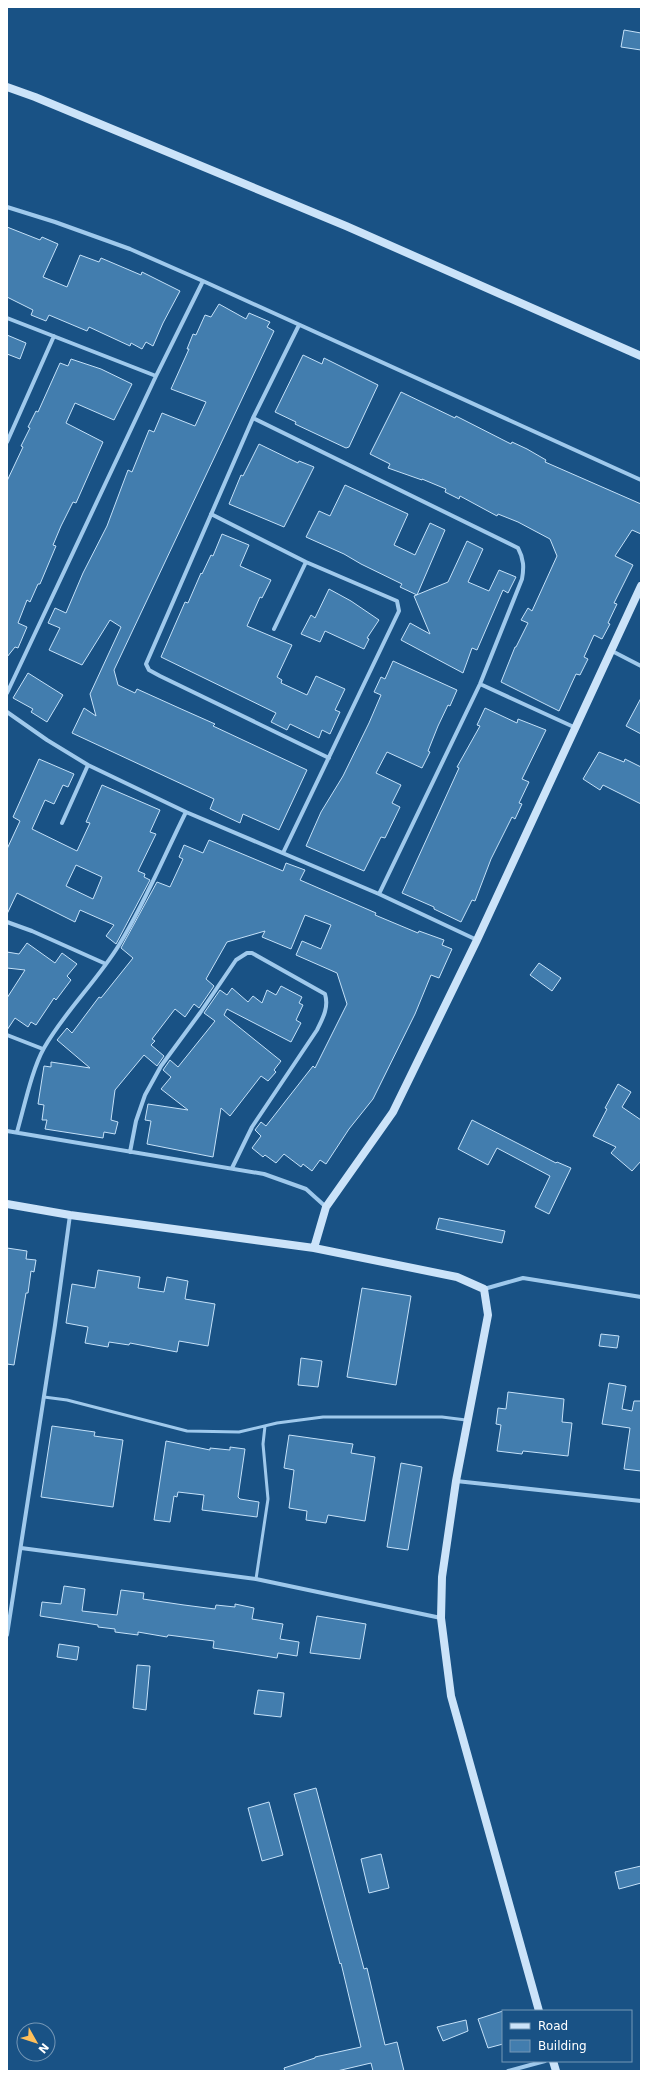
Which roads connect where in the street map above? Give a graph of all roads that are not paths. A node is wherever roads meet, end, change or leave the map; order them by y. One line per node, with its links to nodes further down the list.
1 (7, 87): 7 (street)
2 (7, 207): 3 (street)
3 (203, 281): 5 (street); 8 (street)
4 (7, 318): 6 (street)
5 (299, 325): 9 (street); 11 (street)
6 (54, 336): 8 (street); 10 (street)
7 (641, 356)
8 (156, 376): 19 (street)
9 (254, 418): 12 (street); 18 (street)
10 (7, 442)
11 (641, 480)
12 (211, 514): 13 (street); 22 (street)
13 (306, 562): 15 (street); 22 (street)
14 (641, 586): 16 (street)
15 (274, 629)
16 (612, 651): 17 (street); 21 (street)
17 (641, 666)
18 (480, 684): 21 (street); 27 (street)
19 (7, 693)
20 (7, 712): 23 (street)
21 (576, 728): 29 (street)
22 (329, 758): 26 (street)
23 (88, 766): 24 (street); 25 (street)
24 (186, 812): 26 (street); 30 (street)
25 (62, 823)
26 (283, 854): 27 (street)
27 (379, 894): 29 (street)
28 (7, 922): 30 (street)
29 (477, 940): 38 (street)
30 (106, 964): 32 (street)
31 (7, 1035): 32 (street)
32 (43, 1049): 34 (street)
33 (7, 1131): 34 (street)
34 (17, 1132): 35 (street)
35 (130, 1152): 36 (street); 36 (street)
36 (232, 1168): 38 (street)
37 (7, 1204): 39 (street)
38 (326, 1207): 40 (street)
39 (70, 1215): 40 (street); 43 (street)
40 (314, 1248): 41 (street)
41 (484, 1289): 42 (street); 44 (street)
42 (641, 1297)
43 (44, 1397): 45 (lane); 48 (street)
44 (468, 1420): 45 (lane); 46 (street)
45 (265, 1426): 49 (lane)
46 (456, 1481): 47 (street); 50 (street)
47 (641, 1501)
48 (21, 1548): 49 (street); 51 (street)
49 (256, 1579): 50 (street)
50 (441, 1618): 52 (street)
51 (7, 1635)
52 (539, 2010)
53 (541, 2062): 54 (street)
54 (508, 2071)

